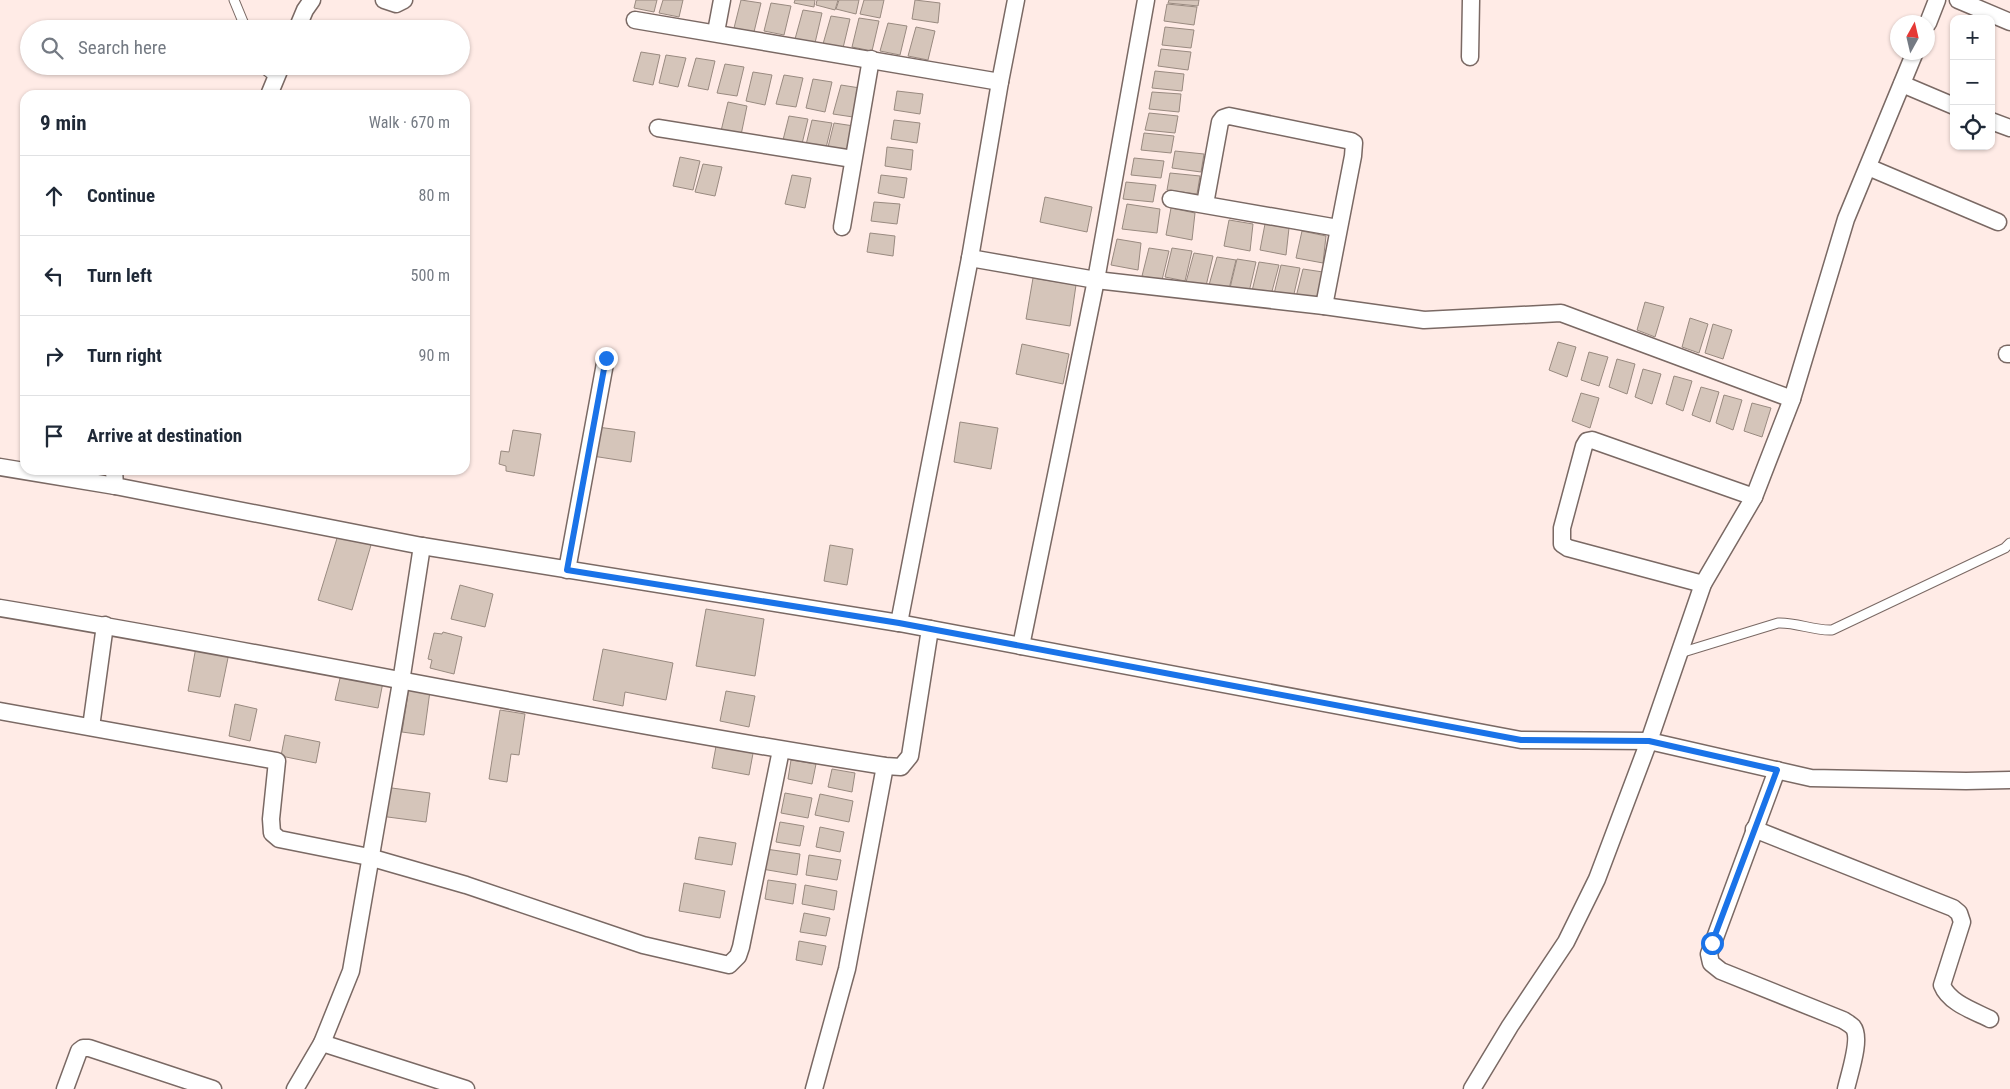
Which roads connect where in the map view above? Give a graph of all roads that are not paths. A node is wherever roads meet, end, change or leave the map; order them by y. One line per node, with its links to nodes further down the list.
1 (234, 0): 12 (lane)
2 (312, 0): 13 (street)
3 (384, 0): 4 (street)
4 (404, 0)
5 (722, 0): 16 (street)
6 (1016, 0): 21 (street)
7 (1146, 0): 36 (street)
8 (1471, 0): 17 (street)
9 (1937, 0): 11 (street)
10 (1958, 0): 15 (street)
11 (1931, 15)
12 (242, 20)
13 (301, 20)
14 (635, 20): 16 (street)
15 (2010, 22)
16 (716, 32): 18 (street)
17 (1470, 57)
18 (871, 59): 21 (street); 28 (street)
19 (1912, 60): 22 (street)
20 (277, 75): 23 (street)
21 (1000, 82): 35 (street)
22 (1902, 84): 24 (street); 29 (street)
23 (271, 90)
24 (1952, 105)
25 (1995, 122): 27 (street)
26 (658, 128): 28 (street)
27 (2010, 128)
28 (853, 159): 33 (street)
29 (1868, 167): 32 (street); 39 (street)
30 (1171, 200): 31 (street)
31 (1205, 204): 34 (street); 34 (street)
32 (1998, 222)
33 (842, 227)
34 (1338, 228): 37 (street)
35 (970, 258): 36 (street); 50 (street)
36 (1096, 280): 37 (street); 53 (street)
37 (1324, 306): 39 (street)
38 (606, 358): 47 (street)
39 (1792, 399): 44 (street)
40 (0, 467): 41 (street)
41 (20, 469)
42 (83, 475): 43 (street)
43 (114, 478): 46 (street)
44 (1754, 498): 48 (street); 48 (street)
45 (2010, 543): 54 (lane)
46 (422, 546): 47 (street); 55 (street)
47 (567, 570): 50 (street)
48 (1704, 584): 54 (street)
49 (0, 608): 51 (street)
50 (899, 623): 52 (street)
51 (105, 625): 55 (street); 57 (street)
52 (930, 629): 53 (street); 60 (street)
53 (1022, 646): 58 (street)
54 (1680, 653): 58 (street)
55 (401, 682): 59 (street); 64 (street)
56 (0, 711): 57 (street)
57 (91, 727): 64 (street)
58 (1649, 741): 61 (street); 73 (street)
59 (781, 750): 60 (street); 64 (street)
60 (885, 766): 72 (street)
61 (1777, 770): 62 (street); 63 (street)
62 (2010, 780)
63 (1754, 830): 65 (street); 74 (street)
64 (369, 857): 66 (street)
65 (1990, 1019)
66 (322, 1043): 70 (street); 71 (street)
67 (181, 1084): 68 (street); 69 (street)
68 (65, 1089)
69 (213, 1089)
70 (295, 1089)
71 (466, 1089)
72 (814, 1089)
73 (1472, 1089)
74 (1846, 1089)

